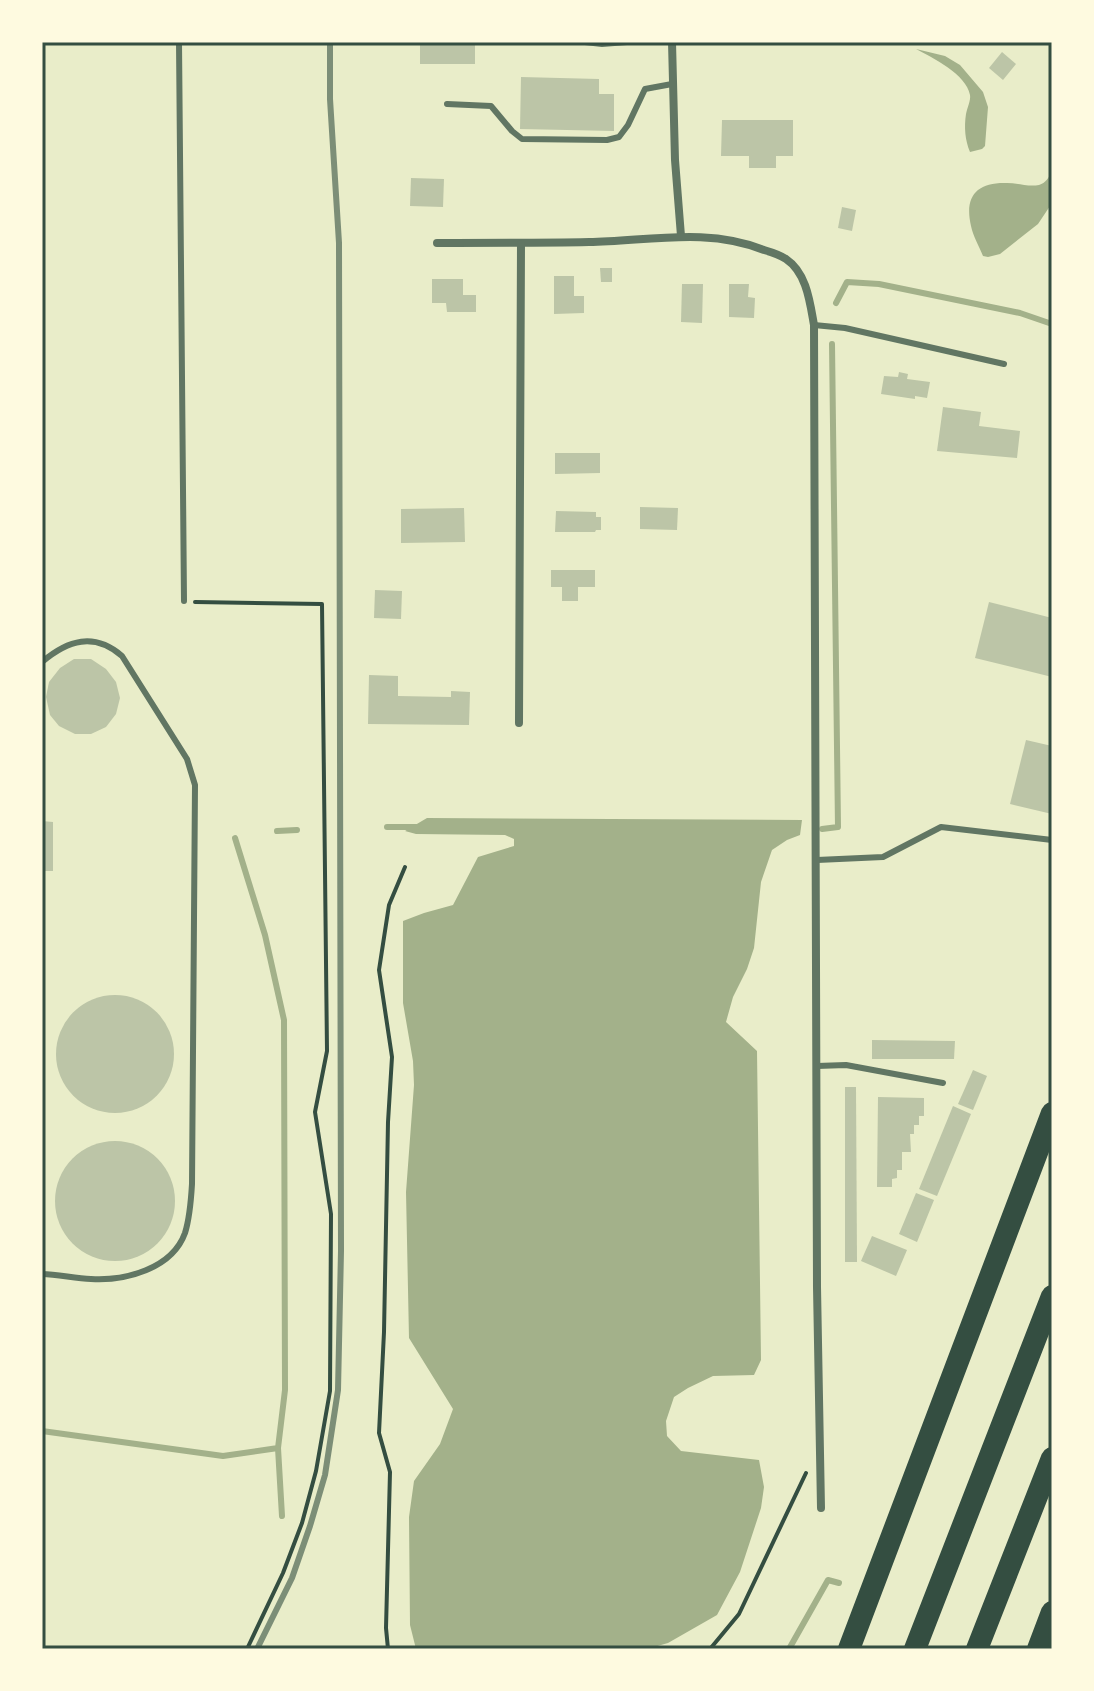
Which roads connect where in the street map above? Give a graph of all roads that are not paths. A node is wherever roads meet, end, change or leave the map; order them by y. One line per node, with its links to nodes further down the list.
1 (179, 42): 12 (lane)
2 (585, 42): 3 (lane)
3 (627, 42)
4 (672, 42): 5 (street)
5 (672, 84): 6 (lane); 7 (street)
6 (447, 104)
7 (681, 236): 9 (street); 10 (street)
8 (437, 243): 9 (street)
9 (521, 244): 14 (street)
10 (814, 325): 11 (lane); 16 (street)
11 (1004, 364)
12 (184, 601)
13 (42, 662): 20 (lane)
14 (519, 723)
15 (1052, 840): 16 (lane)
16 (817, 860): 17 (street)
17 (817, 1066): 18 (lane); 23 (street)
18 (943, 1083)
19 (1052, 1113): 26 (highway)
20 (42, 1274)
21 (1052, 1296): 27 (highway)
22 (1052, 1458): 28 (highway)
23 (821, 1508)
24 (1052, 1612): 29 (highway)
25 (1052, 1635): 30 (highway)
26 (849, 1649)
27 (915, 1649)
28 (977, 1649)
29 (1038, 1649)
30 (1048, 1649)

